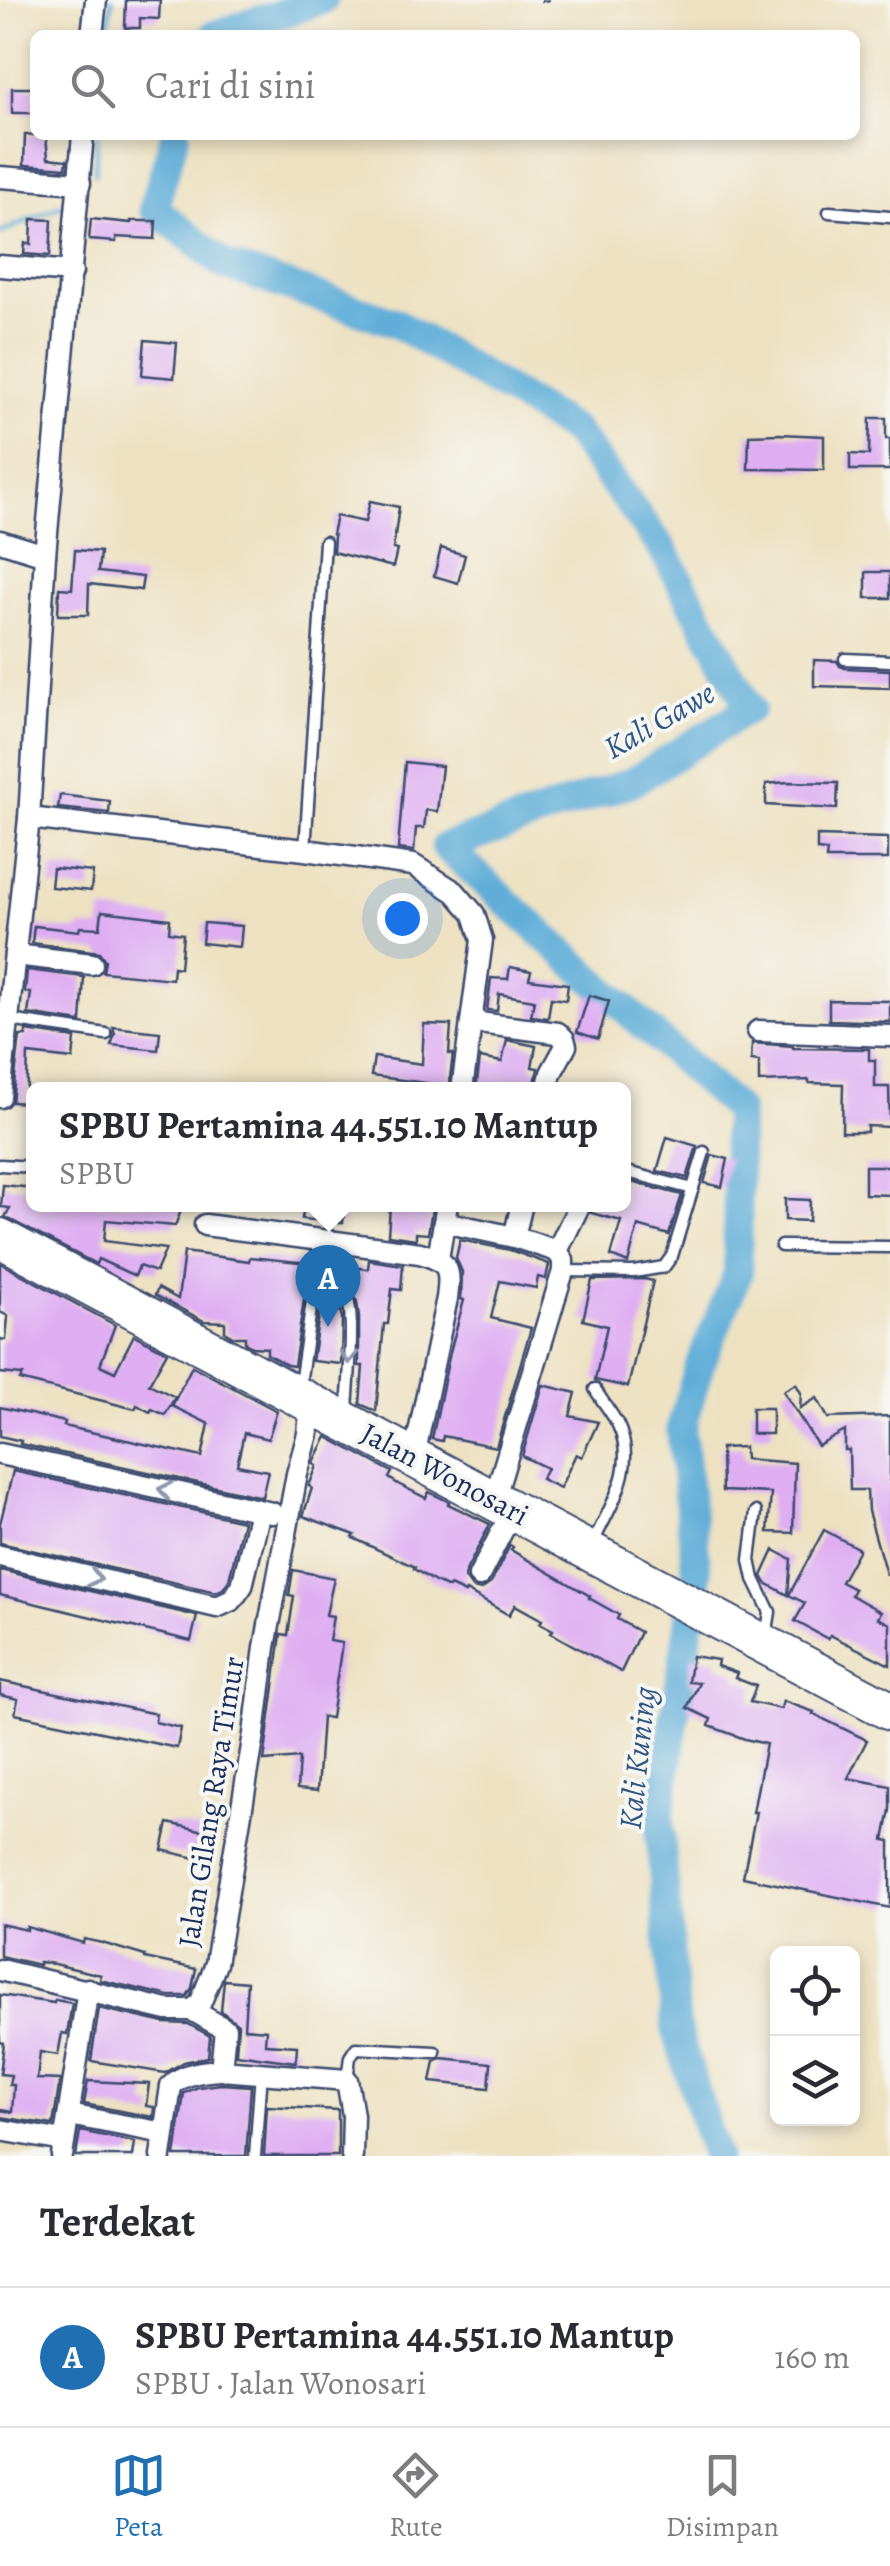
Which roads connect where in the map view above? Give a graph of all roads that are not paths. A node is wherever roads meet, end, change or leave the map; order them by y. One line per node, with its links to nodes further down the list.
1 (96, 0): 2 (street)
2 (93, 30)
3 (84, 140): 5 (street)
4 (0, 177): 5 (street)
5 (80, 183): 9 (street)
6 (828, 212): 7 (lane)
7 (890, 216)
8 (0, 266): 9 (street)
9 (72, 272): 12 (street)
10 (0, 541): 12 (street)
11 (325, 542): 16 (lane)
12 (44, 555): 15 (street)
13 (845, 659): 14 (lane)
14 (890, 662)
15 (29, 818): 16 (street); 17 (street)
16 (305, 850): 21 (street)
17 (9, 929): 18 (street)
18 (15, 956): 19 (street); 20 (street)
19 (92, 964)
20 (9, 1020): 23 (lane); 27 (street)
21 (471, 1022): 25 (street); 26 (street)
22 (758, 1031): 24 (street)
23 (106, 1034)
24 (890, 1036)
25 (463, 1082)
26 (548, 1082)
27 (0, 1097)
28 (704, 1152): 32 (lane)
29 (0, 1165): 30 (lane)
30 (26, 1167)
31 (631, 1173): 32 (lane)
32 (693, 1189): 42 (lane)
33 (520, 1212): 37 (street)
34 (577, 1212): 42 (street)
35 (446, 1213): 37 (street); 41 (street)
36 (205, 1226): 41 (street)
37 (514, 1237): 42 (street)
38 (0, 1238): 46 (highway, Jalan Wonosari)
39 (781, 1246): 40 (lane)
40 (890, 1247)
41 (438, 1258): 49 (street)
42 (560, 1261): 50 (street)
43 (318, 1293): 46 (lane)
44 (346, 1294): 47 (lane, one-way to 47)
45 (595, 1390): 54 (lane)
46 (305, 1400): 47 (highway, Jalan Wonosari); 53 (street, Jalan Gilang Raya Timur)
47 (347, 1422): 49 (highway, Jalan Wonosari)
48 (0, 1454): 51 (street, one-way to 48)
49 (414, 1457): 50 (highway, Jalan Wonosari)
50 (504, 1505): 54 (highway, Jalan Wonosari); 56 (street)
51 (260, 1511): 53 (street); 55 (street, one-way to 51)
52 (756, 1512): 57 (lane)
53 (289, 1518): 61 (street, Jalan Gilang Raya Timur)
54 (590, 1550): 57 (highway, Jalan Wonosari)
55 (0, 1556)
56 (479, 1576)
57 (754, 1637): 58 (highway, Jalan Wonosari)
58 (890, 1711)
59 (0, 1970): 60 (street)
60 (88, 1989): 61 (street); 66 (street)
61 (192, 2010): 63 (street)
62 (435, 2052): 65 (lane)
63 (221, 2070): 64 (street); 68 (street)
64 (261, 2072): 65 (street); 71 (lane)
65 (347, 2080): 72 (street)
66 (68, 2115): 68 (street); 69 (street)
67 (0, 2130): 69 (street)
68 (164, 2132): 70 (street)
69 (63, 2148)
70 (161, 2156)
71 (255, 2156)
72 (352, 2156)

